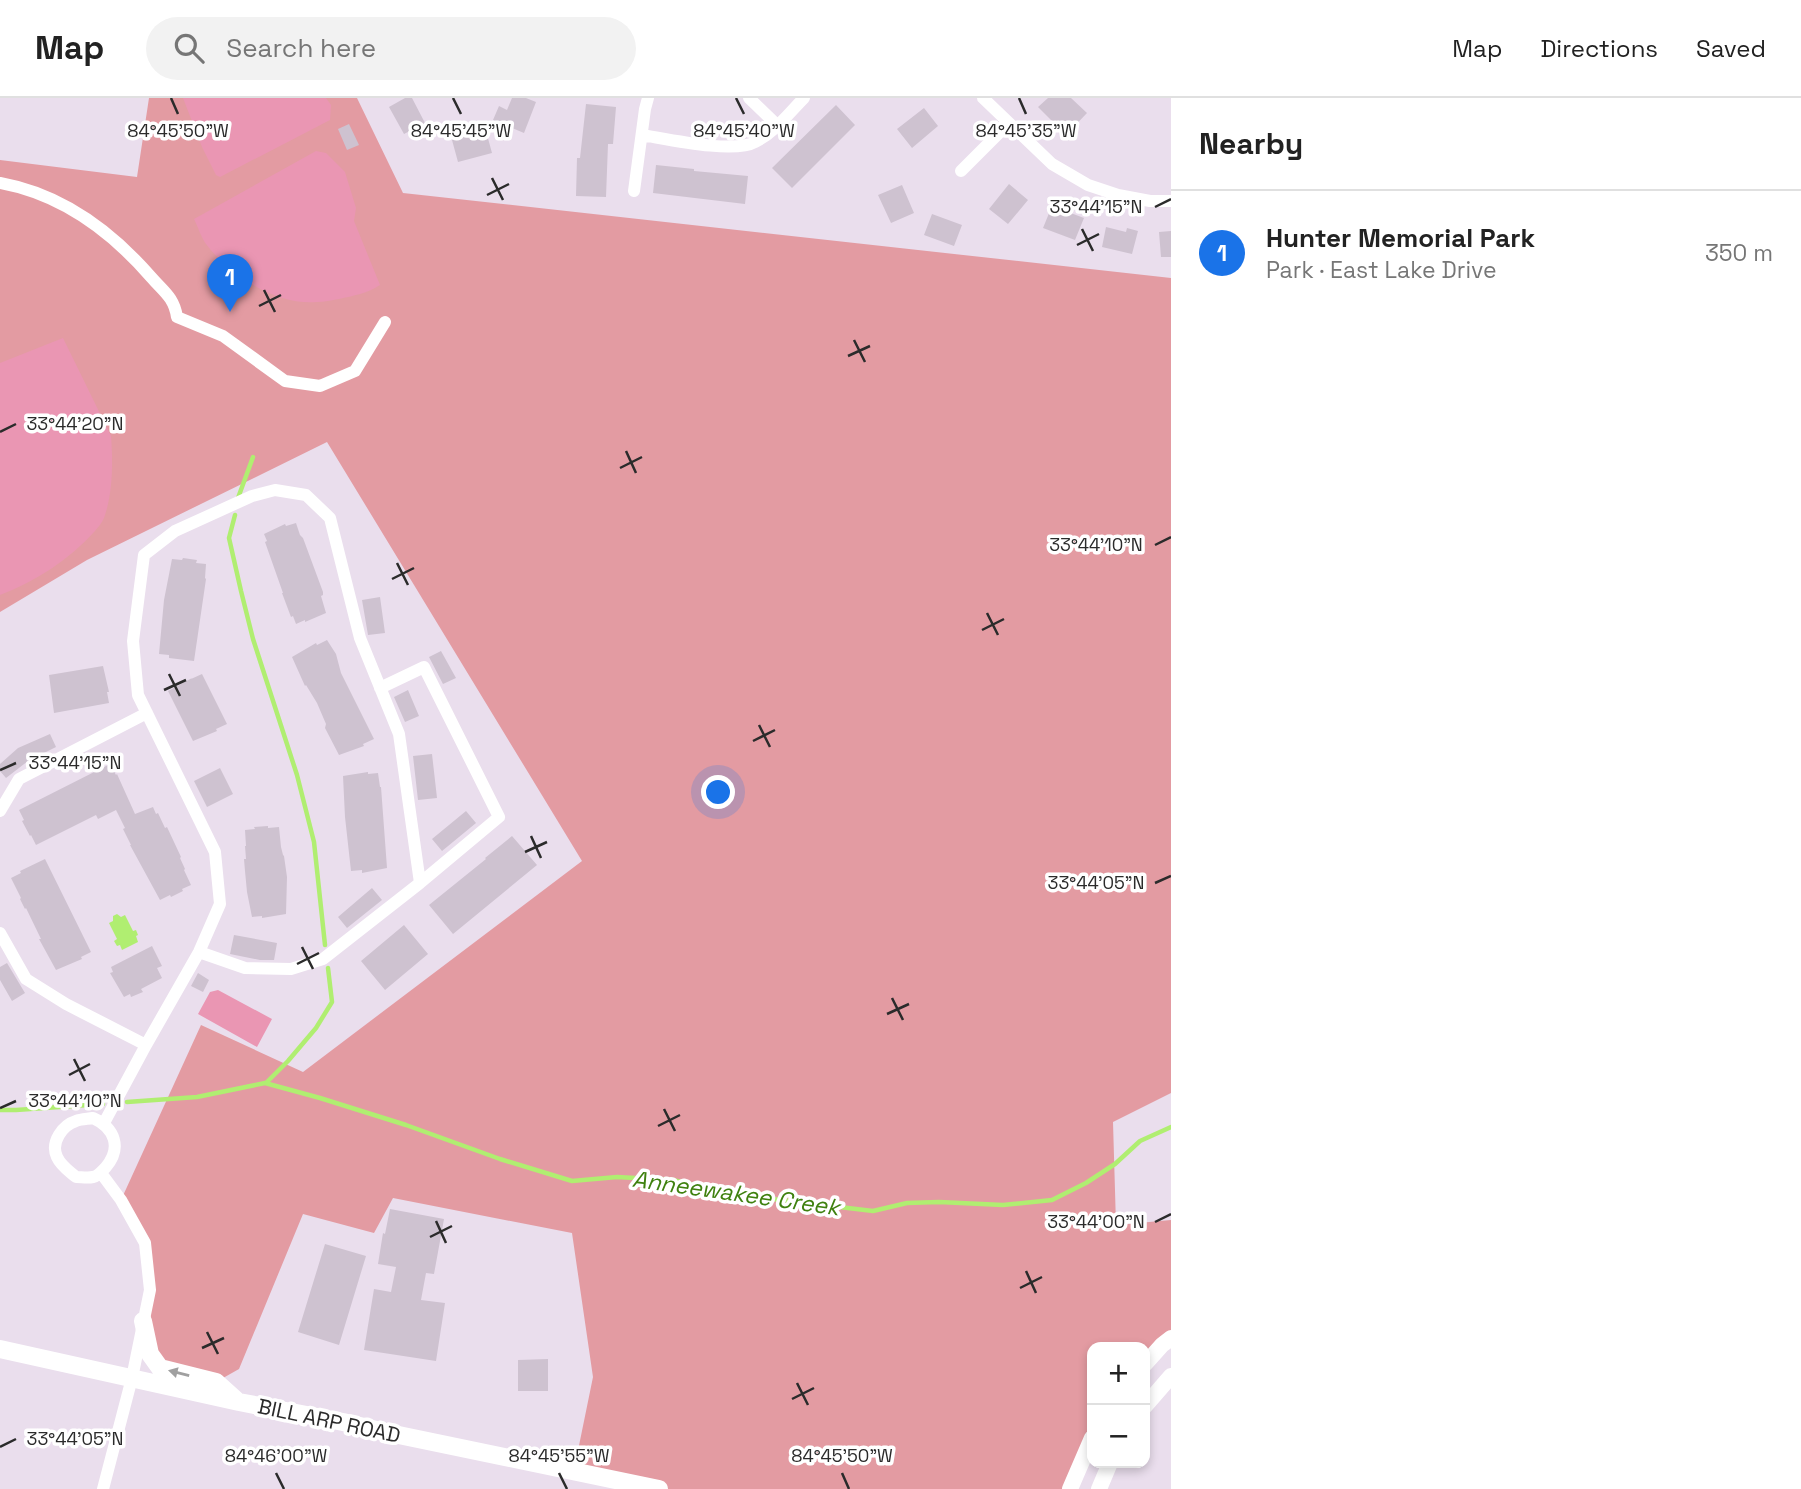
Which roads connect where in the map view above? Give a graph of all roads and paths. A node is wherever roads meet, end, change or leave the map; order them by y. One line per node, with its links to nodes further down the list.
1 (648, 98): 7 (street)
2 (749, 98): 6 (street)
3 (804, 98): 6 (street)
4 (983, 98): 5 (street)
5 (1009, 122): 8 (street); 11 (street)
6 (778, 125): 7 (street)
7 (642, 135): 10 (street)
8 (961, 171)
9 (0, 183): 12 (street)
10 (634, 191)
11 (1171, 201)
12 (385, 323)
13 (380, 688): 14 (street); 16 (street); 16 (street)
14 (147, 713): 15 (street); 18 (street)
15 (0, 811)
16 (419, 883): 18 (street)
17 (0, 933): 19 (street)
18 (200, 952): 19 (street)
19 (146, 1045): 20 (street)
20 (104, 1123): 21 (street); 21 (street)
21 (101, 1173): 22 (street)
22 (143, 1321): 27 (street); 28 (main road, one-way to 22)
23 (1171, 1338): 25 (street)
24 (0, 1349): 27 (main road, BILL ARP ROAD)
25 (1150, 1358)
26 (1171, 1376): 29 (street)
27 (132, 1378): 28 (main road, BILL ARP ROAD); 32 (street)
28 (239, 1402): 33 (main road, BILL ARP ROAD)
29 (1146, 1405)
30 (1087, 1450): 34 (street)
31 (1108, 1468): 35 (street)
32 (103, 1489)
33 (659, 1489)
34 (1070, 1489)
35 (1099, 1489)

